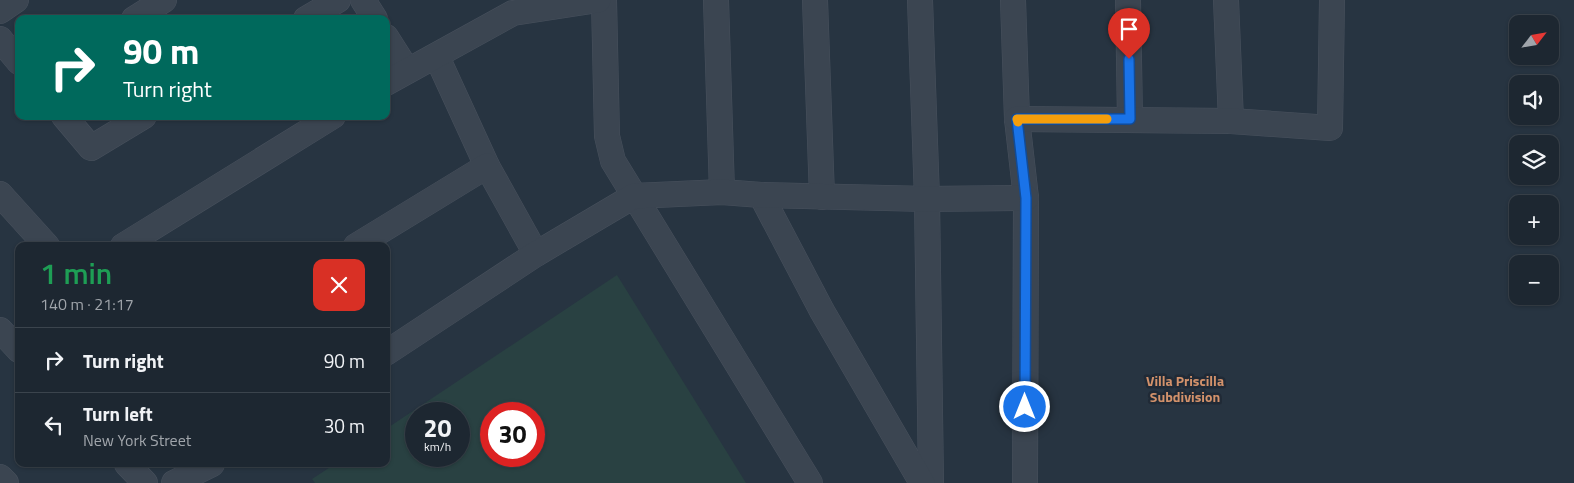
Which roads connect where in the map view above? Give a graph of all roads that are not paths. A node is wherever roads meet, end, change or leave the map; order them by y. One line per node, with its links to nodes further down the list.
1 (16, 0): 14 (street)
2 (164, 0): 15 (street)
3 (338, 0): 16 (street)
4 (363, 0): 17 (street)
5 (598, 0): 21 (street)
6 (604, 0): 34 (street)
7 (716, 0): 31 (street)
8 (815, 0): 35 (street)
9 (920, 0): 37 (street)
10 (1013, 0): 24 (street)
11 (1128, 0): 25 (street)
12 (1226, 0): 29 (street)
13 (1332, 0): 29 (street)
14 (0, 11)
15 (140, 15)
16 (313, 15)
17 (372, 15)
18 (0, 39): 20 (street)
19 (390, 43): 22 (street)
20 (15, 57)
21 (437, 57): 22 (street); 30 (street)
22 (407, 70): 23 (street)
23 (390, 81)
24 (1017, 119): 25 (street); 36 (street)
25 (1130, 119): 29 (street)
26 (67, 120): 27 (street)
27 (137, 120)
28 (327, 120): 39 (street)
29 (1231, 121)
30 (487, 166): 40 (street); 41 (street)
31 (722, 192): 33 (street); 34 (street)
32 (0, 194): 38 (street)
33 (761, 195): 35 (street); 52 (street)
34 (634, 196): 41 (street); 51 (street)
35 (822, 197): 37 (street)
36 (1026, 198): 37 (street); 54 (street)
37 (927, 199): 53 (street)
38 (43, 242)
39 (130, 242)
40 (363, 242)
41 (536, 254): 44 (street)
42 (0, 330): 43 (street)
43 (15, 346)
44 (390, 350)
45 (130, 467): 49 (street)
46 (206, 467): 50 (street)
47 (0, 477): 48 (street)
48 (6, 483)
49 (145, 483)
50 (174, 483)
51 (810, 483)
52 (922, 483)
53 (931, 483)
54 (1024, 483)

